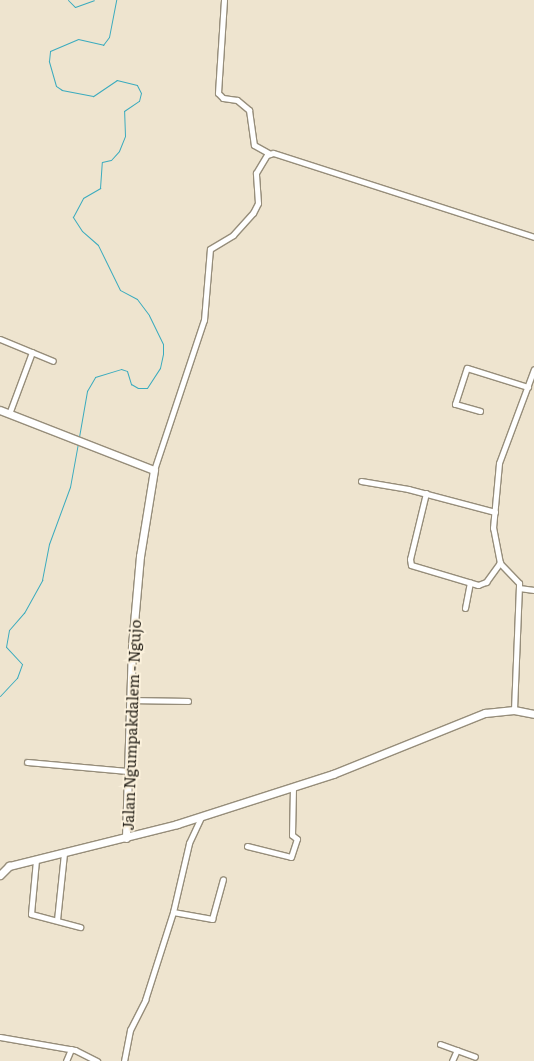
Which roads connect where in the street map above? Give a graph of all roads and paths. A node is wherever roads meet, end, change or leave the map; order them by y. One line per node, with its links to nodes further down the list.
1 (224, 0): 2 (street)
2 (270, 154): 3 (street); 12 (street)
3 (534, 237)
4 (0, 339): 5 (street)
5 (32, 352): 6 (street); 11 (street)
6 (53, 361)
7 (534, 369): 8 (street)
8 (528, 387): 10 (street); 15 (street)
9 (0, 410): 11 (street)
10 (480, 411)
11 (9, 414): 12 (street)
12 (154, 470): 21 (street, Jalan Ngumpakdalem - Ngujo)
13 (361, 481): 14 (street)
14 (426, 493): 15 (street); 17 (street)
15 (495, 512): 16 (street)
16 (500, 563): 17 (street); 18 (street)
17 (470, 582): 20 (street)
18 (519, 588): 19 (street); 23 (street)
19 (534, 590)
20 (465, 608)
21 (130, 700): 22 (street); 26 (street, Jalan Ngumpakdalem - Ngujo)
22 (188, 701)
23 (514, 710): 24 (street, Jalan Ngumpakdalem - Ngujo); 27 (street, Jalan Ngumpakdalem - Ngujo)
24 (534, 714)
25 (27, 762): 26 (street)
26 (128, 771): 29 (street, Jalan Ngumpakdalem - Ngujo)
27 (293, 788): 28 (street, Jalan Ngumpakdalem - Ngujo); 30 (street)
28 (202, 816): 29 (street, Jalan Ngumpakdalem - Ngujo); 35 (street)
29 (126, 838): 31 (street)
30 (247, 846)
31 (64, 853): 32 (street); 36 (street)
32 (36, 860): 33 (street); 36 (street)
33 (1, 871)
34 (223, 879): 35 (street)
35 (173, 912): 45 (street)
36 (56, 920): 37 (street)
37 (80, 927)
38 (0, 1037): 40 (street)
39 (440, 1044): 41 (street)
40 (71, 1049): 43 (street); 44 (street)
41 (457, 1050): 42 (street); 46 (street)
42 (475, 1056)
43 (66, 1061)
44 (97, 1061)
45 (125, 1061)
46 (452, 1061)

